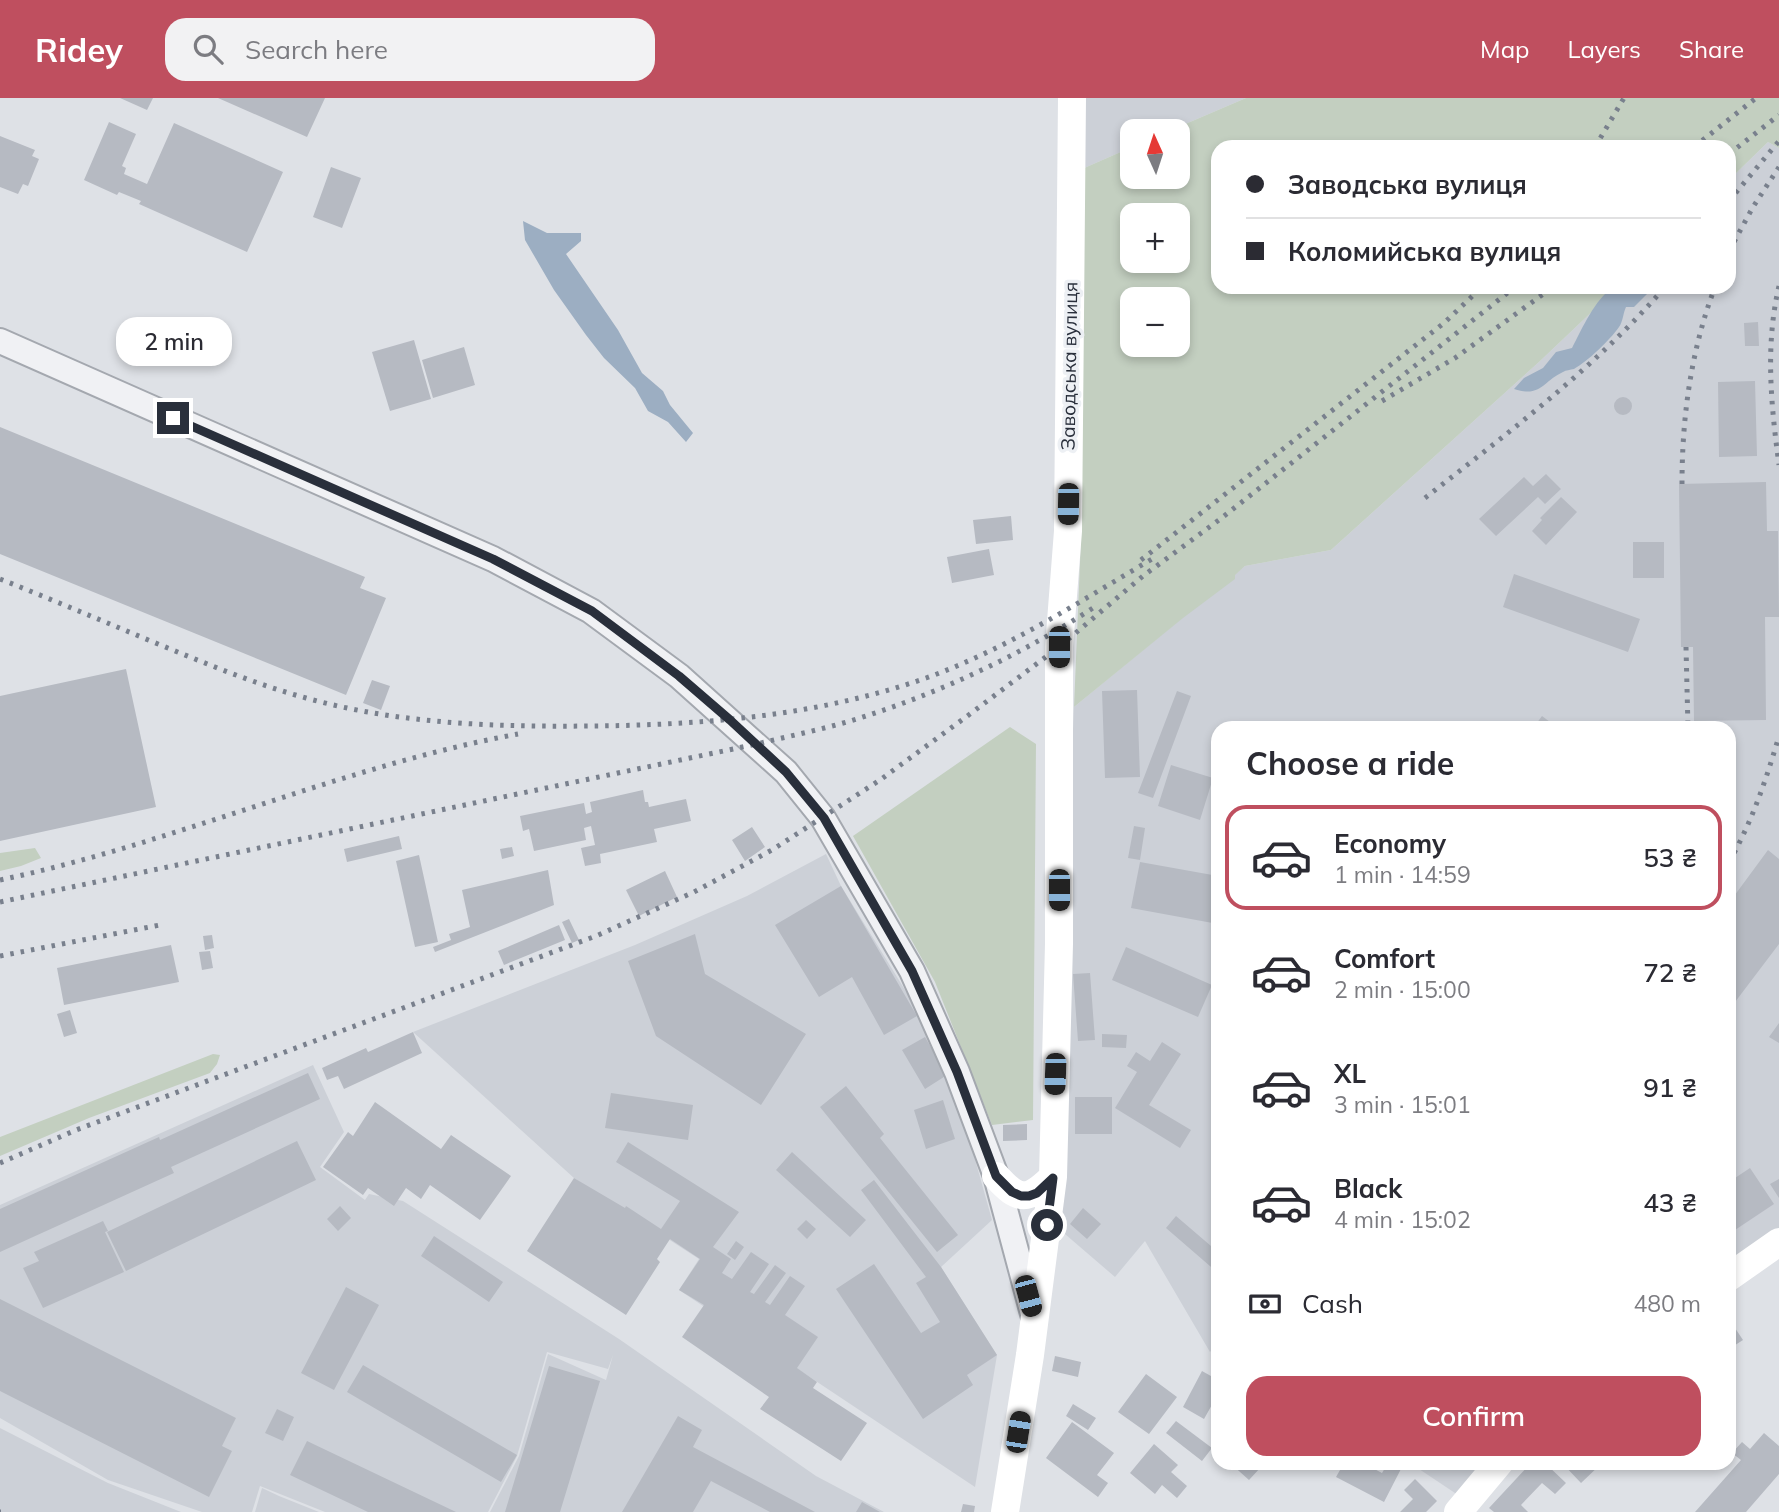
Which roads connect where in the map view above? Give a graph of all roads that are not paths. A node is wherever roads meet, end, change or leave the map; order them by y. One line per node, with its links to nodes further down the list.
1 (1072, 98): 4 (main road, Заводська вулиця)
2 (0, 341): 3 (street)
3 (996, 1176): 4 (main road); 7 (street)
4 (1053, 1178): 7 (main road, Заводська вулиця)
5 (1779, 1242): 6 (main road)
6 (1736, 1272)
7 (1035, 1321): 9 (main road, Заводська вулиця)
8 (1493, 1470): 10 (main road)
9 (1005, 1512)
10 (1458, 1512)

